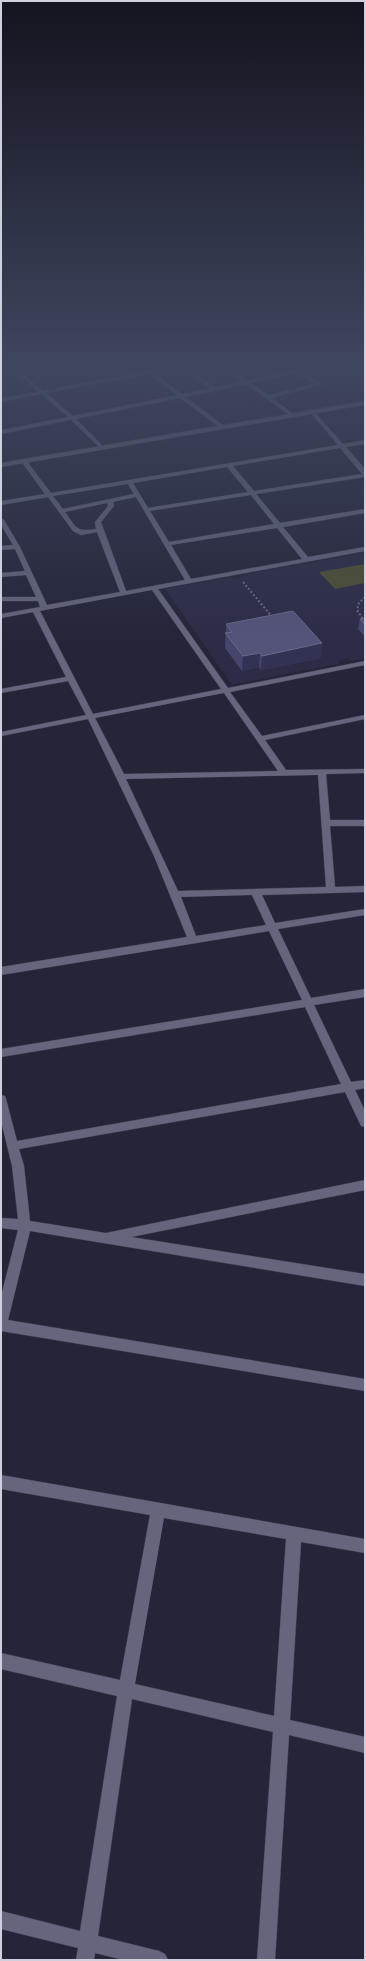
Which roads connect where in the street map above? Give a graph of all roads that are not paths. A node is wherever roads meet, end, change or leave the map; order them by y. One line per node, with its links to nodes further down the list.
1 (24, 461): 4 (street); 9 (street)
2 (255, 461): 5 (street)
3 (354, 461): 6 (street)
4 (1, 465)
5 (230, 465): 7 (street); 8 (street)
6 (365, 474): 8 (street)
7 (130, 482): 9 (street); 10 (street)
8 (252, 493): 13 (street); 17 (street)
9 (49, 494): 12 (street); 14 (street)
10 (138, 495): 11 (street); 13 (street)
11 (110, 501): 14 (street); 18 (street)
12 (1, 503)
13 (146, 510): 19 (street)
14 (62, 511): 18 (street)
15 (365, 511): 17 (street)
16 (1, 520): 20 (street)
17 (279, 526): 19 (street); 23 (street)
18 (99, 530): 28 (street)
19 (167, 544): 26 (street)
20 (17, 547): 21 (street); 24 (street)
21 (1, 548)
22 (365, 549): 23 (street)
23 (306, 560): 26 (street)
24 (29, 573): 25 (street); 29 (street)
25 (1, 575)
26 (188, 580): 27 (street)
27 (153, 587): 28 (street); 36 (street)
28 (122, 592): 31 (street)
29 (40, 599): 30 (street); 31 (street)
30 (1, 600)
31 (44, 607): 32 (street)
32 (35, 609): 33 (street); 35 (street)
33 (1, 616)
34 (365, 663): 36 (street)
35 (71, 678): 37 (street); 38 (street)
36 (225, 690): 38 (street); 41 (street)
37 (1, 691)
38 (90, 716): 40 (street); 45 (street)
39 (365, 717): 41 (street)
40 (1, 734)
41 (260, 739): 44 (street)
42 (365, 771): 43 (street)
43 (322, 772): 44 (street); 46 (street)
44 (284, 773): 45 (street)
45 (121, 777): 51 (street)
46 (326, 823): 47 (street); 49 (street)
47 (365, 823)
48 (365, 889): 49 (street)
49 (331, 890): 50 (street)
50 (256, 893): 51 (street); 53 (street)
51 (176, 894): 54 (street)
52 (365, 912): 53 (street)
53 (272, 926): 54 (street); 57 (street)
54 (193, 940): 55 (street)
55 (1, 971)
56 (365, 993): 57 (street)
57 (308, 1002): 58 (street); 60 (street)
58 (1, 1053)
59 (365, 1084): 60 (street)
60 (348, 1087): 62 (street); 63 (street)
61 (1, 1099): 63 (street)
62 (365, 1122)
63 (13, 1146): 66 (street)
64 (365, 1185): 67 (street)
65 (1, 1223): 66 (street)
66 (25, 1225): 67 (street); 69 (street)
67 (102, 1237): 68 (street)
68 (365, 1280)
69 (1, 1321)
70 (1, 1325): 71 (street)
71 (365, 1385)
72 (1, 1482): 73 (street)
73 (158, 1510): 74 (street); 77 (street)
74 (294, 1534): 75 (street); 78 (street)
75 (365, 1546)
76 (1, 1661): 77 (street)
77 (126, 1689): 78 (street); 81 (street)
78 (281, 1725): 79 (street); 84 (street)
79 (365, 1745)
80 (1, 1920): 81 (street)
81 (87, 1942): 82 (street); 83 (street)
82 (85, 1960)
83 (159, 1960)
84 (266, 1960)

